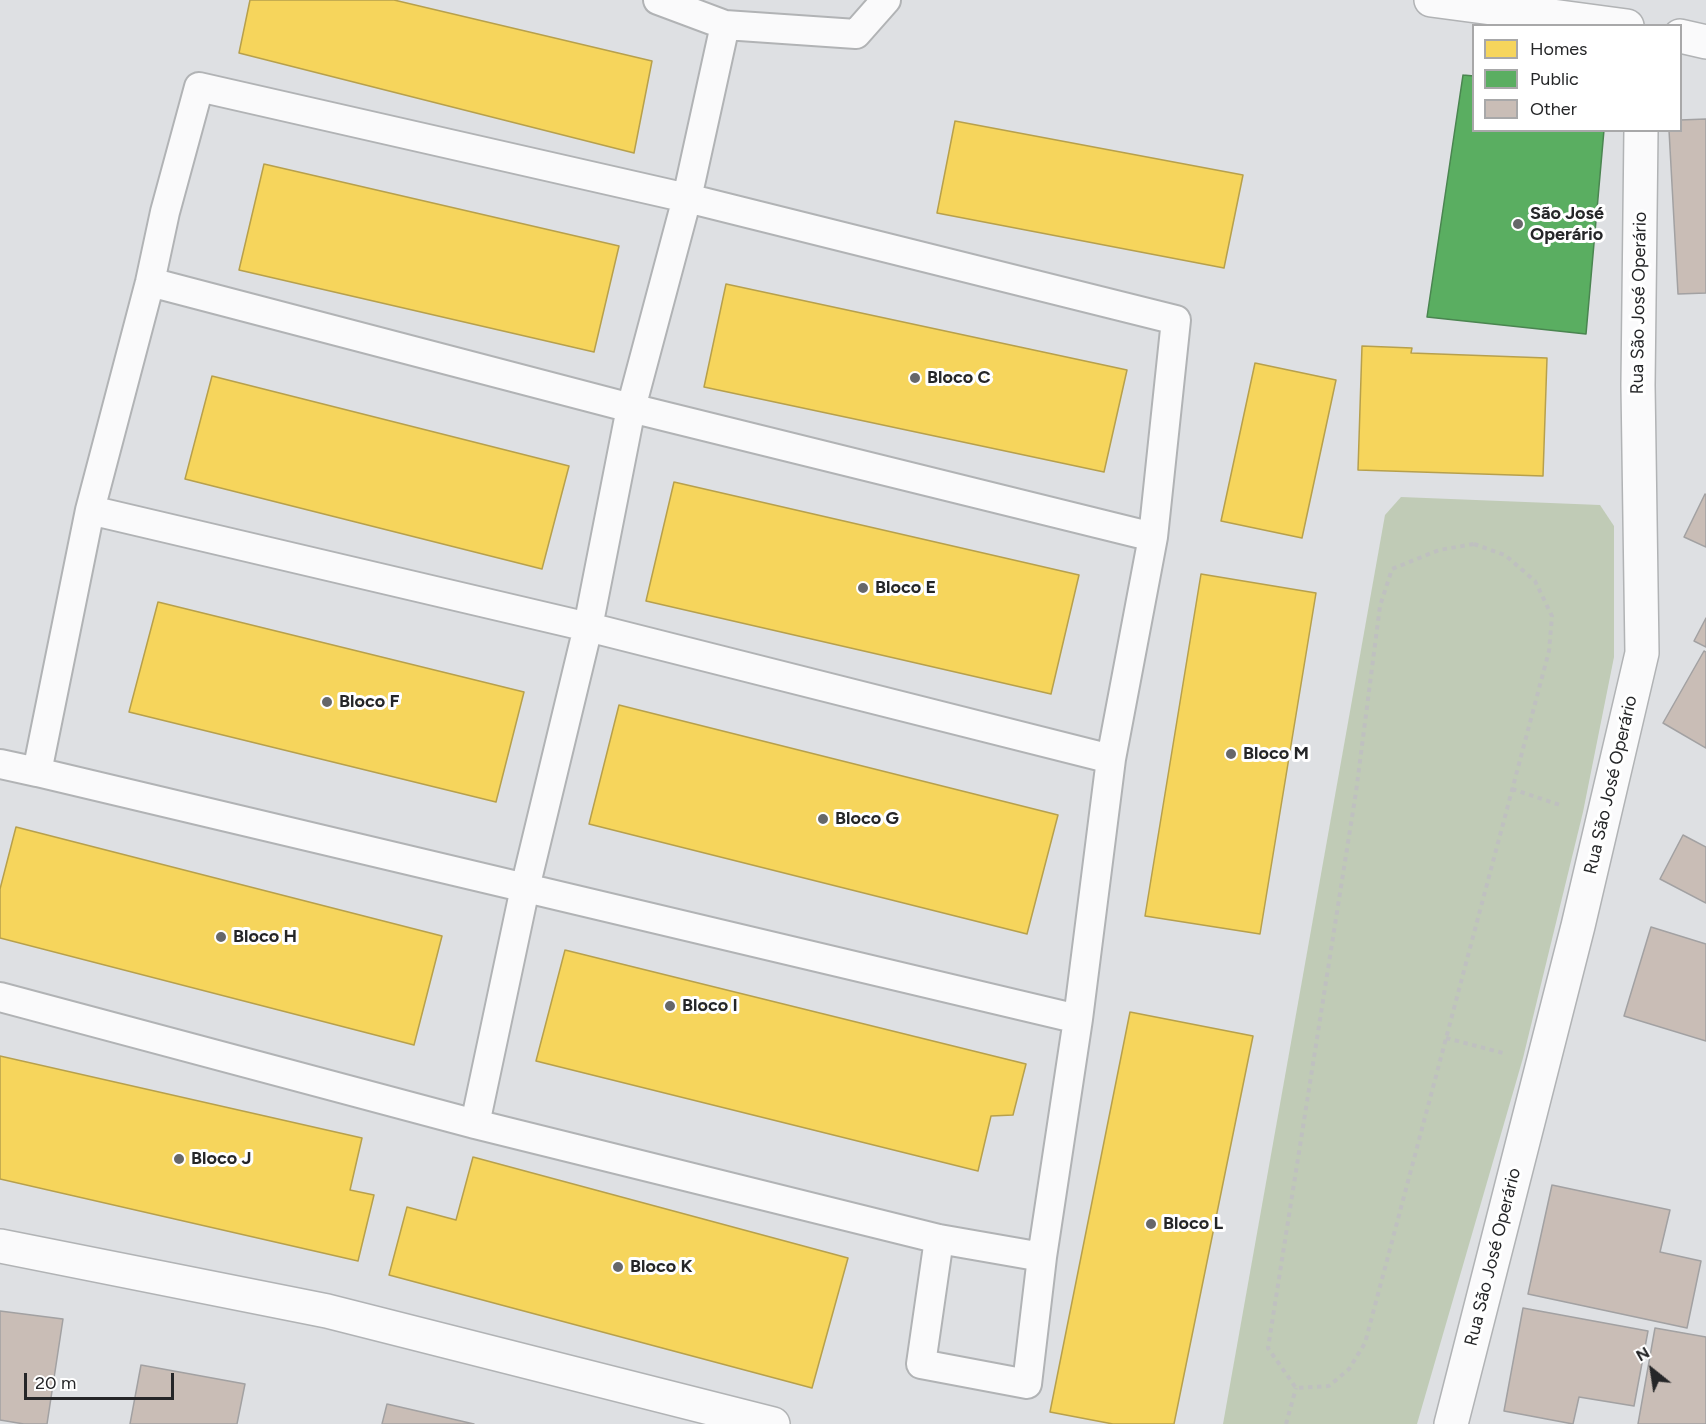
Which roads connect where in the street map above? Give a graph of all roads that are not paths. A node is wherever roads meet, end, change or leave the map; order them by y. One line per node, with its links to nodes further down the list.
1 (658, 0): 5 (lane)
2 (886, 0): 5 (lane)
3 (1431, 0): 4 (street)
4 (1612, 24)
5 (725, 25): 9 (lane)
6 (1682, 36): 7 (street)
7 (1706, 42)
8 (1641, 132): 26 (street, Rua São José Operário)
9 (687, 198): 10 (lane); 11 (lane); 13 (lane)
10 (150, 282): 11 (lane); 12 (lane)
11 (631, 408): 13 (lane); 14 (lane)
12 (90, 510): 14 (lane); 17 (lane)
13 (1153, 537): 15 (lane)
14 (588, 627): 15 (lane); 18 (lane)
15 (1111, 759): 20 (lane)
16 (0, 764): 17 (lane)
17 (38, 772): 18 (lane)
18 (525, 888): 20 (lane); 21 (lane)
19 (0, 998): 21 (lane)
20 (1078, 1019): 24 (lane)
21 (475, 1124): 22 (lane)
22 (939, 1239): 24 (lane); 24 (lane)
23 (0, 1246): 25 (street)
24 (1042, 1257)
25 (773, 1424)
26 (1451, 1424)

